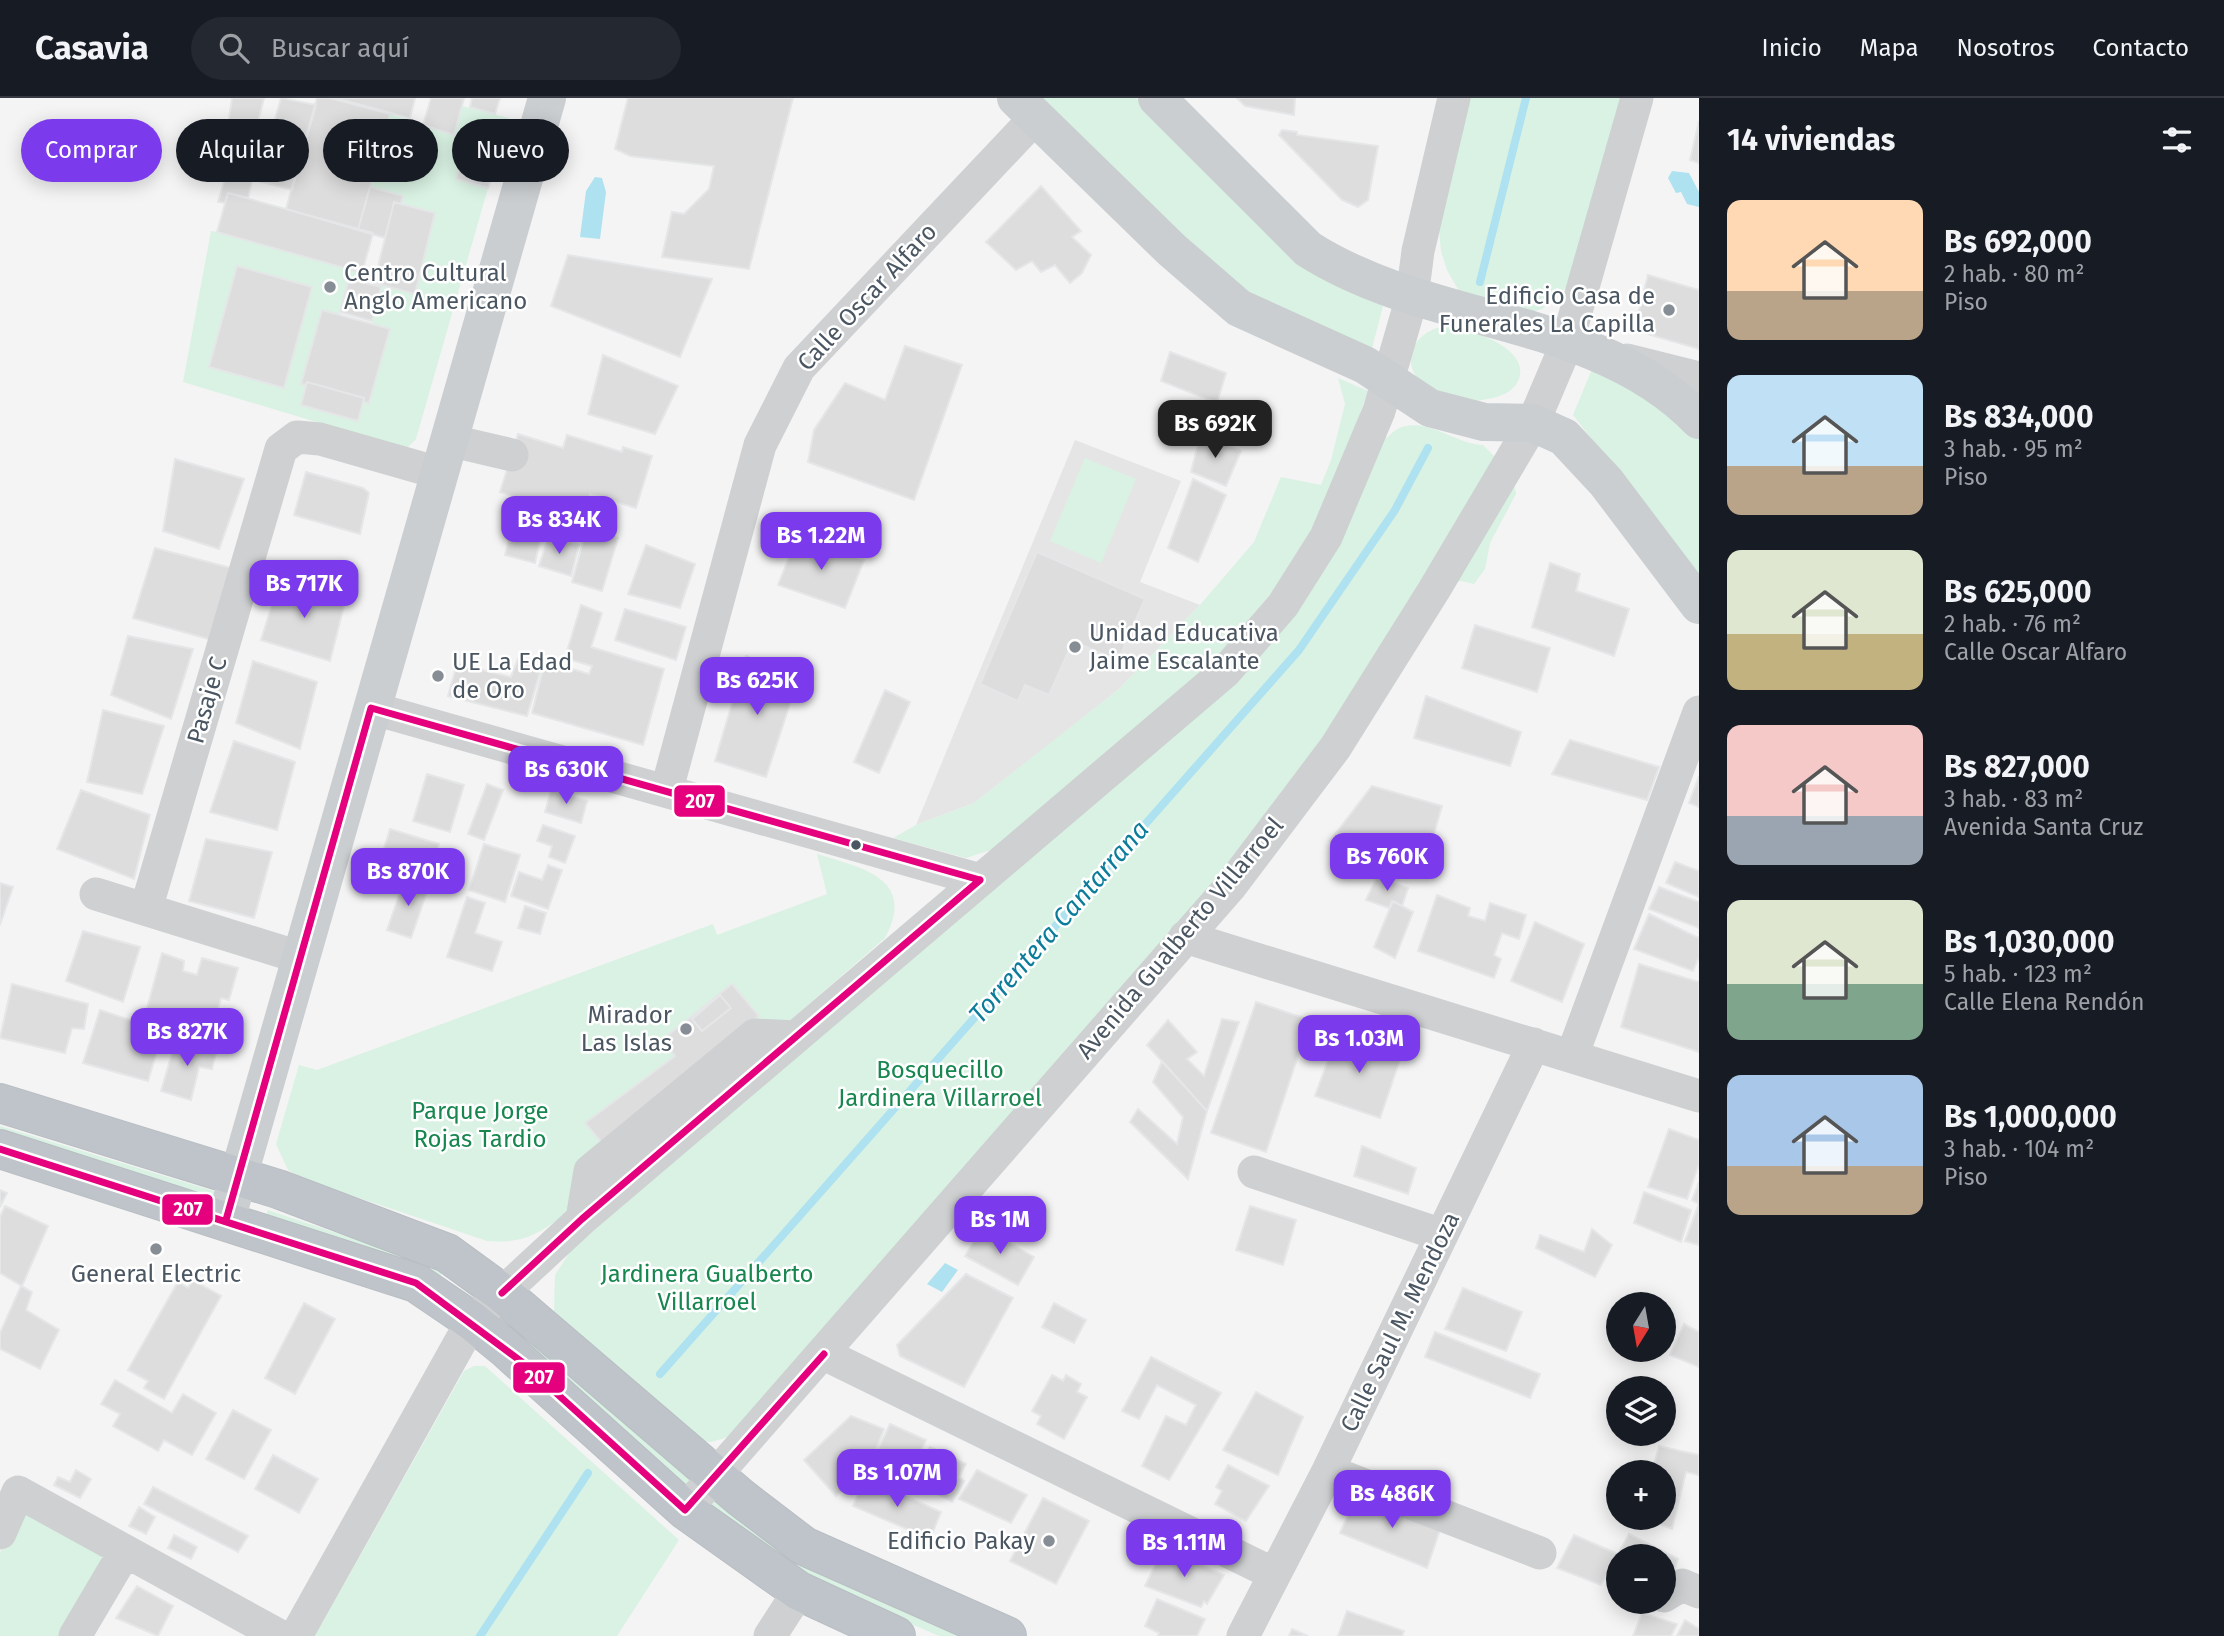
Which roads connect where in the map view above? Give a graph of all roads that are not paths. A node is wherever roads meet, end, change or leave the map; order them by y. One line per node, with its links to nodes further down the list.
1 (547, 98): 14 (main road)
2 (1157, 98): 6 (main road)
3 (1454, 98): 6 (street)
4 (1637, 98): 7 (street, Avenida Gualberto Villarroel)
5 (1026, 108): 10 (main road); 18 (street, Calle Oscar Alfaro)
6 (1412, 297): 7 (main road); 10 (street)
7 (1567, 343): 8 (main road); 12 (street, Avenida Gualberto Villarroel)
8 (1604, 354): 9 (street); 11 (main road)
9 (1699, 378)
10 (1390, 379): 12 (main road); 19 (street)
11 (1699, 420)
12 (1534, 423): 15 (main road); 22 (street, Avenida Gualberto Villarroel)
13 (512, 455): 14 (street, Pasaje C)
14 (443, 457): 16 (main road); 21 (street, Pasaje C)
15 (1699, 605)
16 (371, 708): 18 (street); 23 (main road)
17 (1699, 712): 25 (street)
18 (667, 789): 19 (street)
19 (980, 880): 33 (street)
20 (96, 894): 21 (street)
21 (146, 909): 23 (street)
22 (1185, 937): 24 (street); 35 (street, Avenida Gualberto Villarroel)
23 (302, 958): 30 (main road)
24 (1534, 1044): 25 (street); 32 (street, Calle Saul M. Mendoza)
25 (1572, 1056): 26 (street)
26 (1699, 1096)
27 (0, 1103): 30 (highway)
28 (0, 1149): 31 (highway)
29 (1254, 1172): 32 (street)
30 (240, 1177): 31 (main road); 33 (highway)
31 (226, 1220): 34 (highway)
32 (1442, 1235): 36 (street, Calle Saul M. Mendoza)
33 (502, 1293): 34 (street); 37 (highway)
34 (472, 1321): 38 (highway); 48 (street)
35 (824, 1354): 37 (street, Avenida Gualberto Villarroel); 42 (street)
36 (1328, 1471): 41 (street); 42 (street, Calle Saul M. Mendoza)
37 (716, 1475): 38 (street, Avenida Gualberto Villarroel); 51 (highway)
38 (685, 1510): 44 (highway)
39 (0, 1533): 40 (street)
40 (124, 1553): 46 (street); 47 (street)
41 (1540, 1553)
42 (1274, 1574): 52 (street, Calle Saul M. Mendoza)
43 (1676, 1589): 45 (street)
44 (799, 1591): 49 (street); 50 (highway)
45 (1699, 1592)
46 (75, 1636)
47 (280, 1636)
48 (296, 1636)
49 (770, 1636)
50 (897, 1636)
51 (1007, 1636)
52 (1244, 1636)

